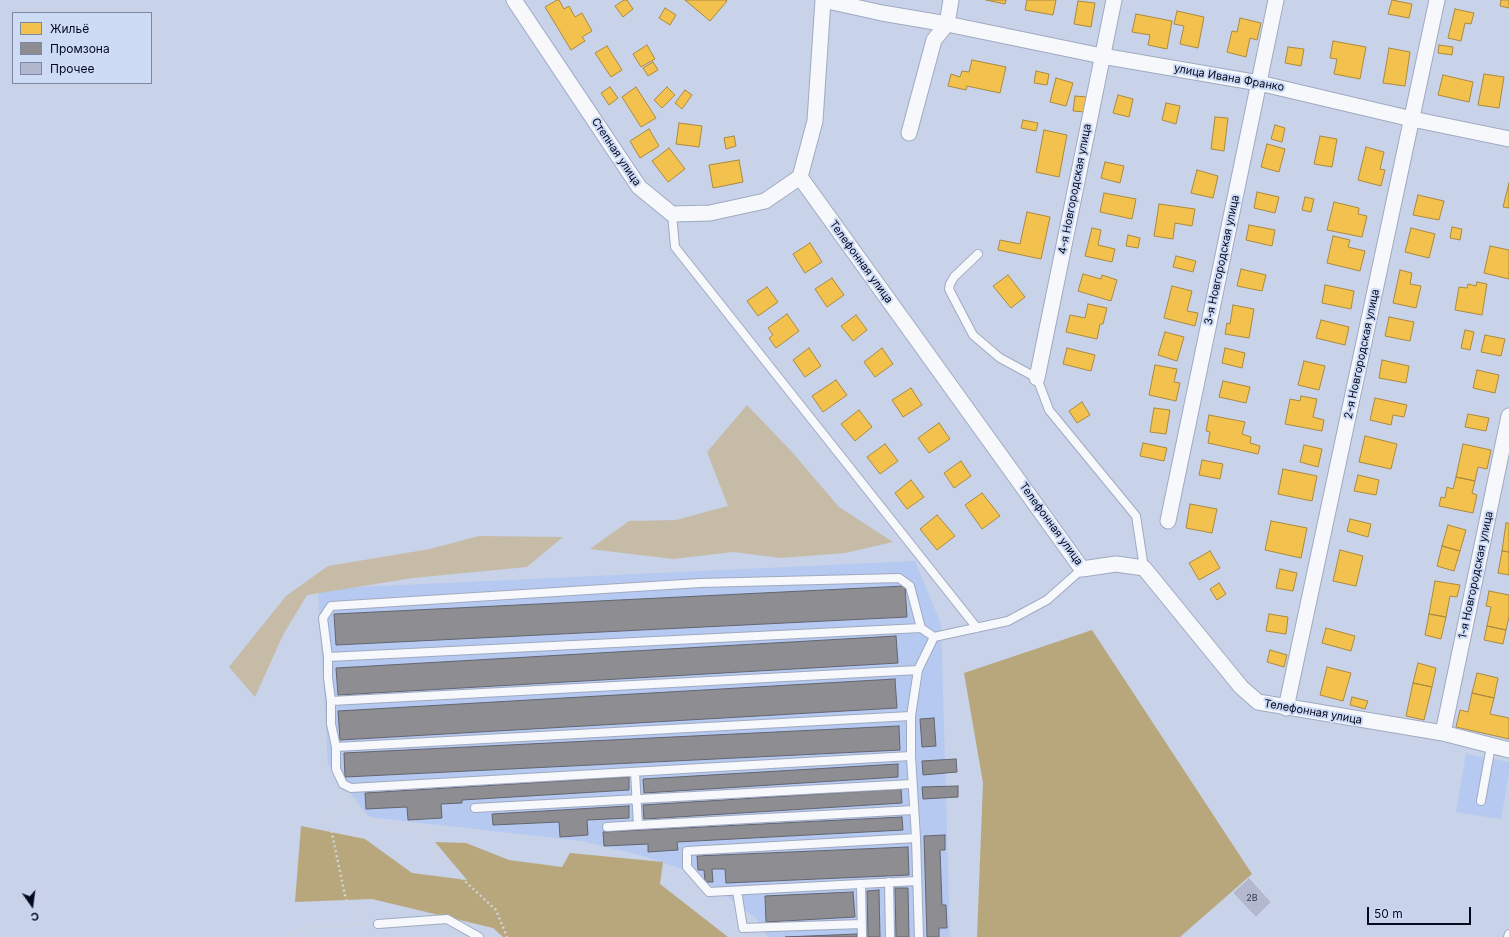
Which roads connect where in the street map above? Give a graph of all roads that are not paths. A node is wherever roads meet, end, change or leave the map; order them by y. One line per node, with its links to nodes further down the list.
1 (514, 0): 14 (street, Степная улица)
2 (823, 0): 7 (street, улица Ивана Франко); 13 (street)
3 (951, 0): 7 (street)
4 (1114, 0): 8 (street, 4-я Новгородская улица)
5 (1276, 0): 9 (street, 3-я Новгородская улица)
6 (1437, 0): 10 (street, 2-я Новгородская улица)
7 (947, 24): 8 (street, улица Ивана Франко); 11 (street)
8 (1102, 56): 9 (street, улица Ивана Франко); 16 (street, 4-я Новгородская улица)
9 (1259, 82): 10 (street, улица Ивана Франко); 18 (street, 3-я Новгородская улица)
10 (1412, 119): 12 (street, улица Ивана Франко); 27 (street, 2-я Новгородская улица)
11 (909, 133)
12 (1509, 139)
13 (800, 177): 14 (street); 20 (street, Телефонная улица)
14 (672, 214): 22 (lane)
15 (978, 254): 16 (lane)
16 (1037, 378): 19 (lane)
17 (1509, 416): 29 (street, 1-я Новгородская улица)
18 (1168, 521)
19 (1144, 568): 20 (street, Телефонная улица); 27 (street, Телефонная улица)
20 (1082, 569): 22 (lane)
21 (921, 628): 23 (lane); 24 (lane); 24 (lane)
22 (977, 628): 23 (lane)
23 (934, 637): 25 (lane)
24 (328, 657): 26 (lane)
25 (918, 670): 26 (lane); 28 (lane)
26 (331, 701): 31 (lane)
27 (1286, 708): 29 (street, Телефонная улица)
28 (911, 716): 31 (lane); 33 (lane)
29 (1443, 733): 30 (street, Телефонная улица)
30 (1491, 746): 32 (street, Телефонная улица); 37 (lane)
31 (336, 747): 34 (lane)
32 (1509, 750)
33 (911, 756): 34 (lane); 35 (lane)
34 (635, 772): 36 (lane)
35 (912, 784): 36 (lane); 39 (lane)
36 (637, 800): 38 (lane); 40 (lane)
37 (1481, 801)
38 (475, 808)
39 (914, 810): 40 (lane); 42 (lane)
40 (638, 825): 41 (lane)
41 (607, 827)
42 (916, 838): 43 (lane); 46 (lane)
43 (917, 881): 44 (lane); 54 (lane)
44 (889, 882): 45 (lane); 53 (lane)
45 (861, 884): 46 (lane); 48 (lane)
46 (736, 891): 49 (lane)
47 (378, 924): 50 (lane)
48 (862, 924): 49 (lane); 52 (lane)
49 (756, 928): 51 (lane)
50 (479, 937)
51 (758, 937)
52 (862, 937)
53 (890, 937)
54 (919, 937)

